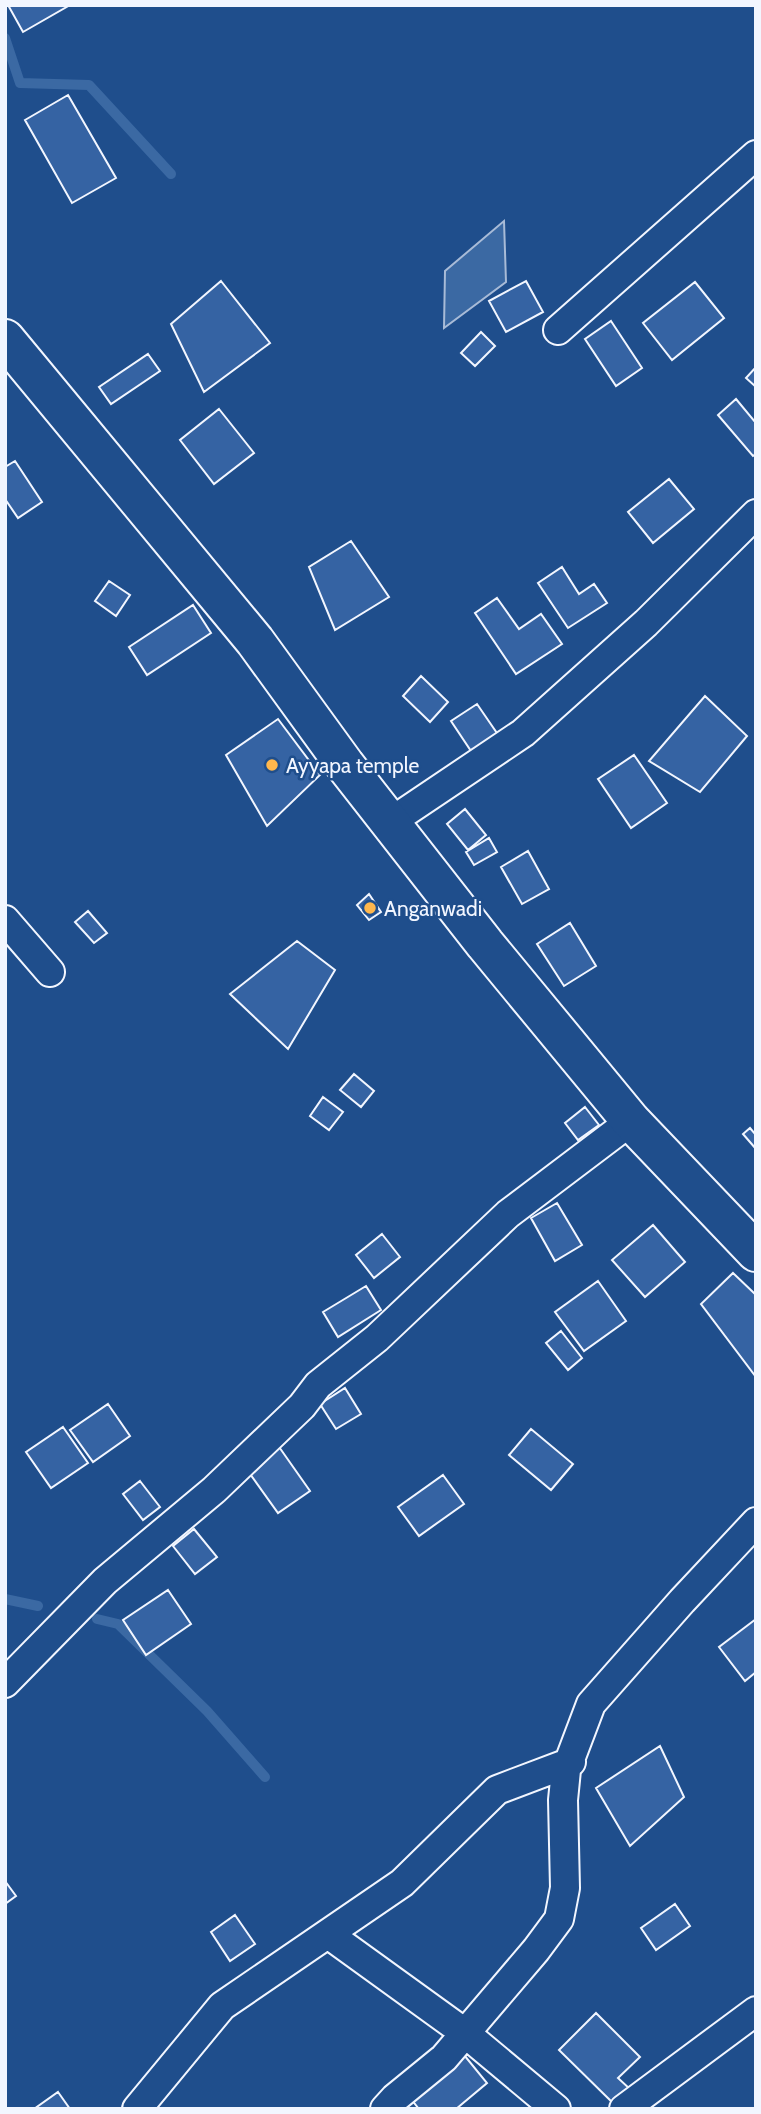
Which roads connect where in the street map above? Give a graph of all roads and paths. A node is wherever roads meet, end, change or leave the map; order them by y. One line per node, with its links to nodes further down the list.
1 (756, 155): 2 (street)
2 (558, 330)
3 (5, 339): 5 (main road)
4 (755, 517): 5 (street)
5 (389, 823): 8 (main road)
6 (5, 920): 7 (street)
7 (50, 972)
8 (631, 1121): 9 (main road); 11 (street)
9 (756, 1252)
10 (756, 1522): 12 (street)
11 (5, 1683)
12 (570, 1762): 13 (street); 15 (street)
13 (328, 1934): 15 (street); 16 (street)
14 (756, 2011): 19 (street)
15 (465, 2033): 17 (street); 18 (street)
16 (137, 2109)
17 (385, 2109)
18 (556, 2109)
19 (624, 2109)

